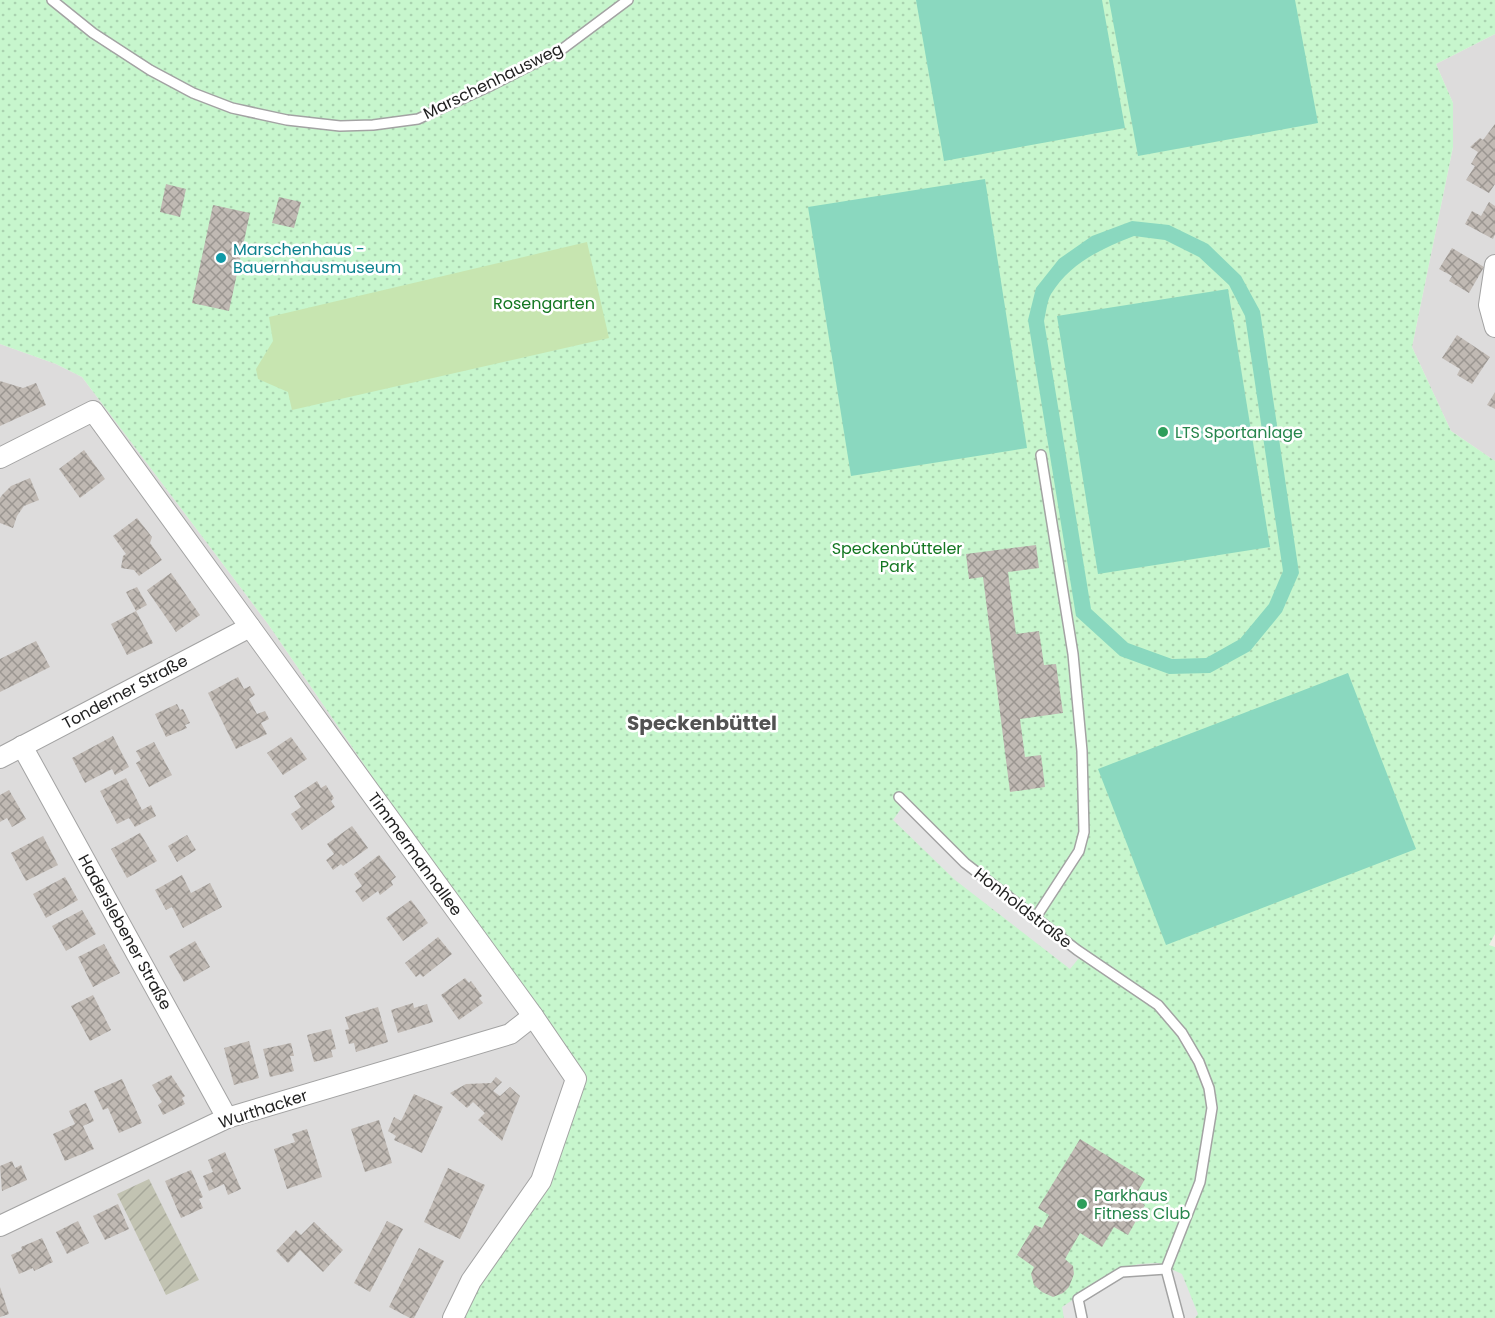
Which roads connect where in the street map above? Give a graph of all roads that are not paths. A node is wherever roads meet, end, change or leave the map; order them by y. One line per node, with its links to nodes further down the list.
1 (52, 0): 2 (lane, Marschenhausweg)
2 (628, 0)
3 (1495, 265): 4 (street)
4 (1495, 327)
5 (1041, 455): 11 (lane)
6 (0, 458): 7 (street, Timmermannallee)
7 (250, 627): 8 (street, Tonderner Straße); 12 (street, Timmermannallee)
8 (22, 746): 9 (street, Tonderner Straße); 13 (street, Haderslebener Straße)
9 (0, 758)
10 (899, 796): 11 (lane, Honholdstraße)
11 (1036, 917): 15 (lane, Honholdstraße)
12 (533, 1016): 13 (street, Wurthacker); 16 (street, Timmermannallee)
13 (227, 1118): 14 (street, Wurthacker)
14 (0, 1226)
15 (1166, 1269): 17 (lane); 18 (lane)
16 (453, 1318)
17 (1082, 1318)
18 (1179, 1318)

